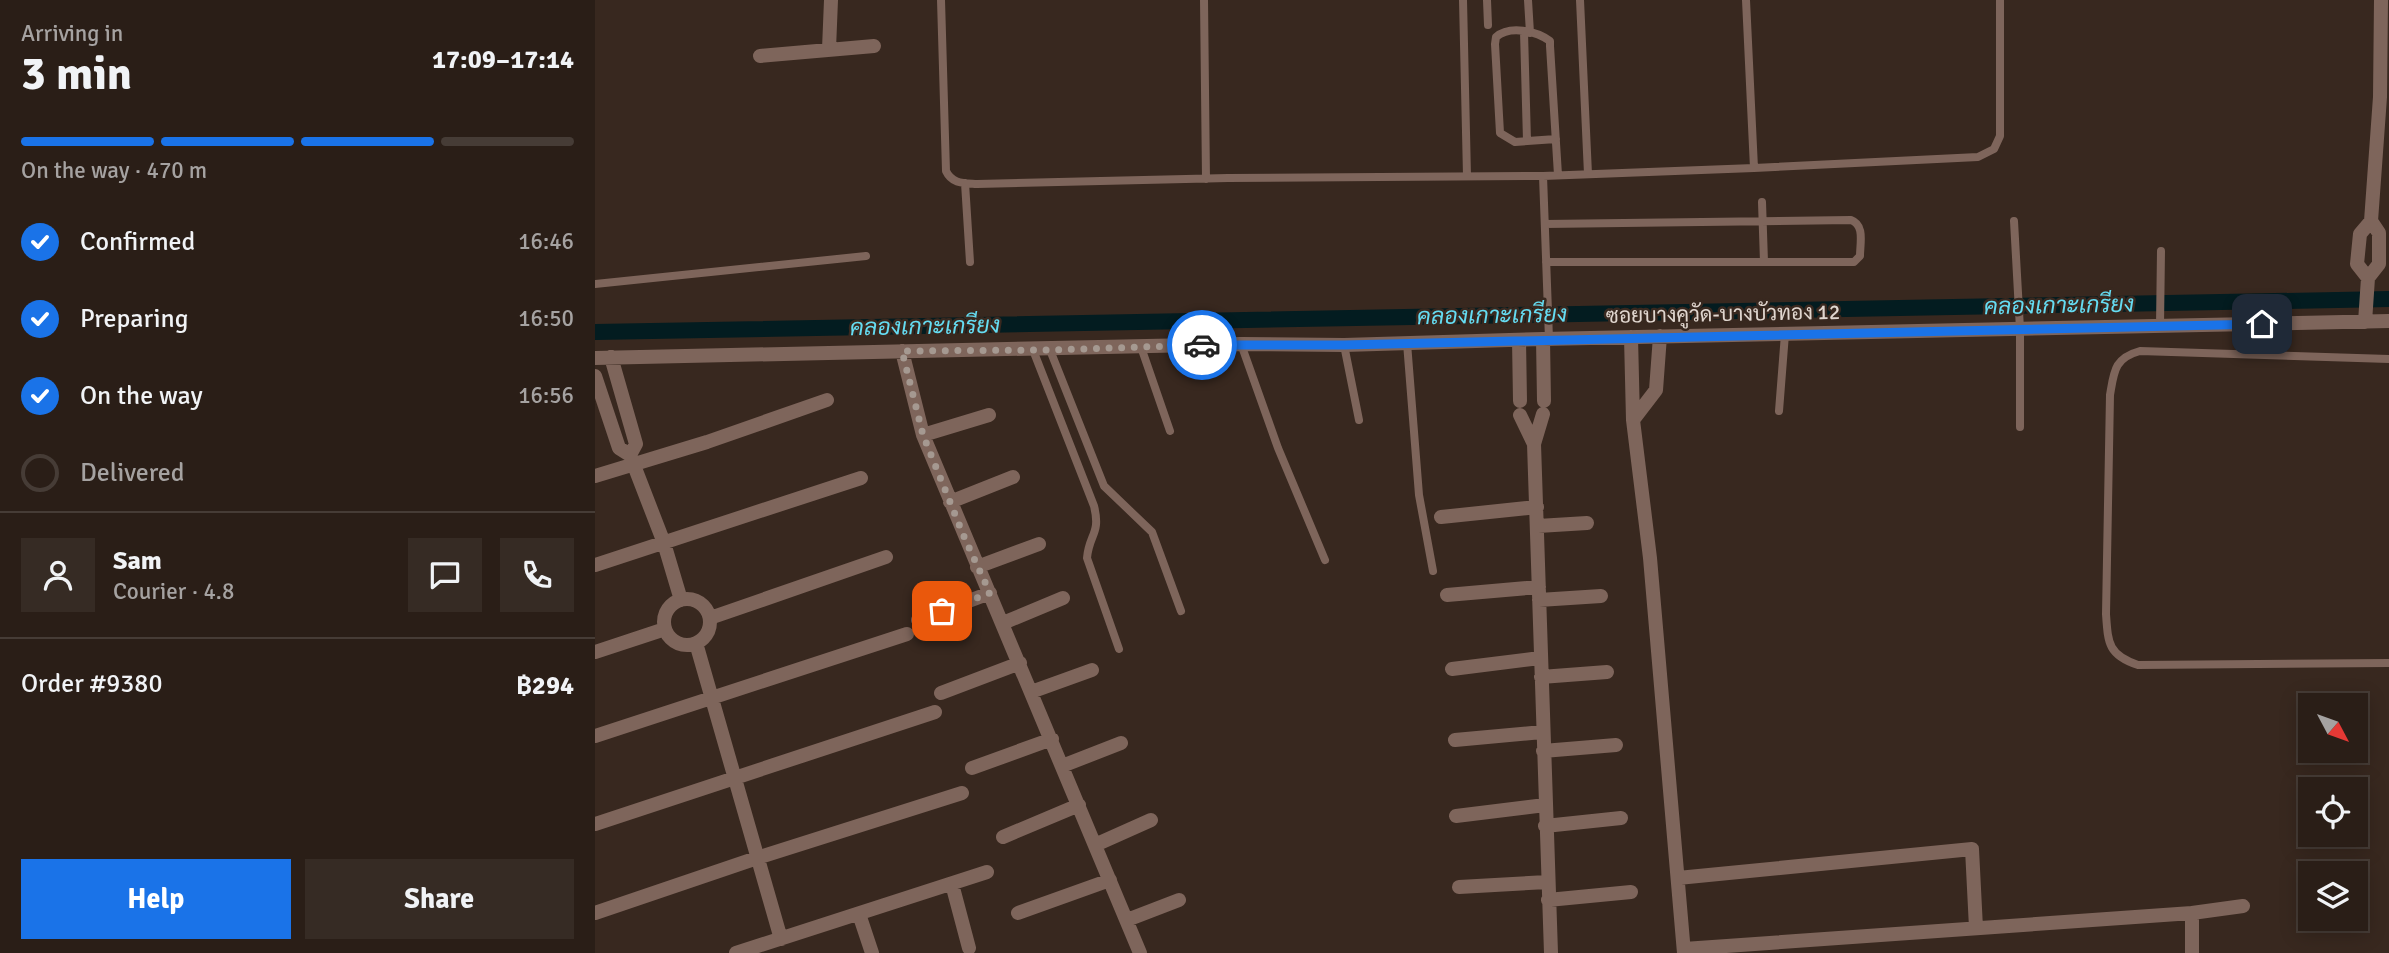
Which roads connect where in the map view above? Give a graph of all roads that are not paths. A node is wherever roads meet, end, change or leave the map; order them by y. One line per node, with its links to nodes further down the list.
1 (831, 0): 14 (street)
2 (941, 0): 24 (lane)
3 (1204, 0): 23 (lane)
4 (1463, 0): 21 (lane)
5 (1487, 0): 11 (lane)
6 (1528, 0): 12 (lane)
7 (1580, 0): 19 (lane)
8 (1746, 0): 18 (lane)
9 (2000, 0): 18 (lane)
10 (2381, 0): 27 (street)
11 (1488, 25)
12 (1527, 32): 16 (lane); 17 (lane); 17 (lane)
13 (874, 46): 14 (street)
14 (829, 49): 15 (street)
15 (760, 56)
16 (1556, 139): 17 (lane); 20 (lane)
17 (1527, 141)
18 (1754, 168): 19 (lane)
19 (1588, 174): 20 (lane)
20 (1558, 175): 22 (lane)
21 (1467, 176): 22 (lane); 23 (lane)
22 (1543, 176): 29 (lane)
23 (1206, 179): 24 (lane)
24 (965, 183): 32 (lane)
25 (1762, 202): 28 (lane)
26 (2014, 221): 40 (lane)
27 (2371, 221): 35 (street); 35 (street)
28 (1763, 223): 29 (lane); 34 (lane); 34 (lane)
29 (1545, 225): 33 (lane)
30 (2161, 251): 39 (lane)
31 (866, 257): 36 (lane)
32 (970, 262)
33 (1546, 262): 34 (lane); 44 (lane)
34 (1764, 262)
35 (2367, 280): 38 (street)
36 (595, 284)
37 (2389, 321): 38 (street, ซอยบางคูวัด-บางบัวทอง 12)
38 (2365, 322): 39 (street, ซอยบางคูวัด-บางบัวทอง 12)
39 (2160, 326): 40 (street, ซอยบางคูวัด-บางบัวทอง 12)
40 (2020, 329): 41 (street, ซอยบางคูวัด-บางบัวทอง 12); 62 (lane)
41 (1785, 334): 43 (street, ซอยบางคูวัด-บางบัวทอง 12); 58 (lane)
42 (1631, 337): 43 (street, ซอยบางคูวัด-บางบัวทอง 12); 44 (street, ซอยบางคูวัด-บางบัวทอง 12); 61 (street)
43 (1660, 337): 61 (street)
44 (1546, 339): 45 (street, ซอยบางคูวัด-บางบัวทอง 12); 65 (street)
45 (1519, 340): 46 (street, ซอยบางคูวัด-บางบัวทอง 12); 65 (street)
46 (1407, 343): 48 (street, ซอยบางคูวัด-บางบัวทอง 12); 81 (lane)
47 (1241, 344): 48 (street, ซอยบางคูวัด-บางบัวทอง 12); 49 (street, ซอยบางคูวัด-บางบัวทอง 12); 78 (lane)
48 (1344, 345): 60 (lane)
49 (1141, 347): 51 (street, ซอยบางคูวัด-บางบัวทอง 12); 63 (lane)
50 (1033, 350): 51 (street, ซอยบางคูวัด-บางบัวทอง 12); 52 (street, ซอยบางคูวัด-บางบัวทอง 12); 95 (lane)
51 (1050, 350): 88 (lane)
52 (902, 351): 53 (street, ซอยบางคูวัด-บางบัวทอง 12); 64 (street)
53 (611, 357): 54 (street, ซอยบางคูวัด-บางบัวทอง 12); 66 (street)
54 (595, 358)
55 (2389, 359): 99 (lane)
56 (595, 376): 66 (street)
57 (827, 400): 66 (street)
58 (1779, 411)
59 (989, 415): 64 (street)
60 (1359, 420)
61 (1633, 420): 130 (street)
62 (2020, 427)
63 (1170, 431)
64 (923, 435): 70 (street)
65 (1534, 443): 71 (street)
66 (632, 460): 67 (street); 75 (street)
67 (595, 476)
68 (1013, 477): 70 (street)
69 (861, 478): 75 (street)
70 (950, 502): 80 (street)
71 (1537, 507): 72 (street); 74 (street)
72 (1441, 517)
73 (1587, 523): 74 (street)
74 (1538, 526): 83 (street)
75 (664, 543): 79 (street); 87 (street)
76 (1039, 544): 80 (street)
77 (886, 557): 89 (street)
78 (1325, 560)
79 (595, 565)
80 (978, 567): 82 (street)
81 (1433, 571)
82 (990, 593): 90 (street); 91 (street)
83 (1539, 593): 84 (street); 85 (street); 97 (street)
84 (1447, 595)
85 (1601, 596)
86 (1063, 598): 91 (street)
87 (681, 600): 89 (street); 92 (street)
88 (1181, 611)
89 (710, 618): 94 (street)
90 (918, 620)
91 (1003, 623): 98 (street)
92 (665, 629): 94 (street); 96 (street)
93 (907, 634): 106 (street)
94 (696, 643): 106 (street)
95 (1119, 649)
96 (595, 652)
97 (1541, 658): 100 (street); 103 (street)
98 (1020, 663): 104 (street); 105 (street)
99 (2389, 663)
100 (1452, 669)
101 (1092, 670): 104 (street)
102 (1607, 672): 103 (street)
103 (1541, 677): 108 (street)
104 (1031, 692): 110 (street)
105 (941, 693)
106 (712, 698): 109 (street); 117 (street)
107 (935, 712): 117 (street)
108 (1542, 732): 111 (street); 114 (street)
109 (595, 736)
110 (1052, 739): 115 (street); 116 (street)
111 (1455, 740)
112 (1121, 743): 115 (street)
113 (1616, 745): 114 (street)
114 (1543, 751): 120 (street)
115 (1062, 766): 119 (street)
116 (972, 768)
117 (736, 779): 124 (street); 128 (street)
118 (962, 793): 128 (street)
119 (1079, 805): 126 (street); 127 (street)
120 (1545, 805): 121 (street); 125 (street)
121 (1456, 816)
122 (1621, 818): 125 (street)
123 (1151, 820): 127 (street)
124 (595, 824)
125 (1545, 826): 132 (street)
126 (1003, 837)
127 (1095, 845): 131 (street)
128 (757, 858): 139 (street); 145 (street)
129 (987, 872): 133 (street)
130 (1678, 878): 144 (street); 147 (street)
131 (1110, 880): 140 (street); 143 (street)
132 (1548, 882): 134 (street); 137 (street)
133 (952, 884): 142 (street); 146 (street)
134 (1459, 887)
135 (1631, 892): 137 (street)
136 (1179, 900): 143 (street)
137 (1548, 900): 151 (street)
138 (2243, 906): 141 (street)
139 (595, 913)
140 (1018, 913)
141 (2192, 913): 144 (street); 152 (street)
142 (859, 914): 145 (street); 149 (street)
143 (1127, 920): 150 (street)
144 (1976, 929): 147 (street)
145 (781, 939): 148 (street)
146 (969, 947)
147 (1684, 951)
148 (736, 953)
149 (872, 953)
150 (1140, 953)
151 (1547, 953)
152 (2192, 953)

